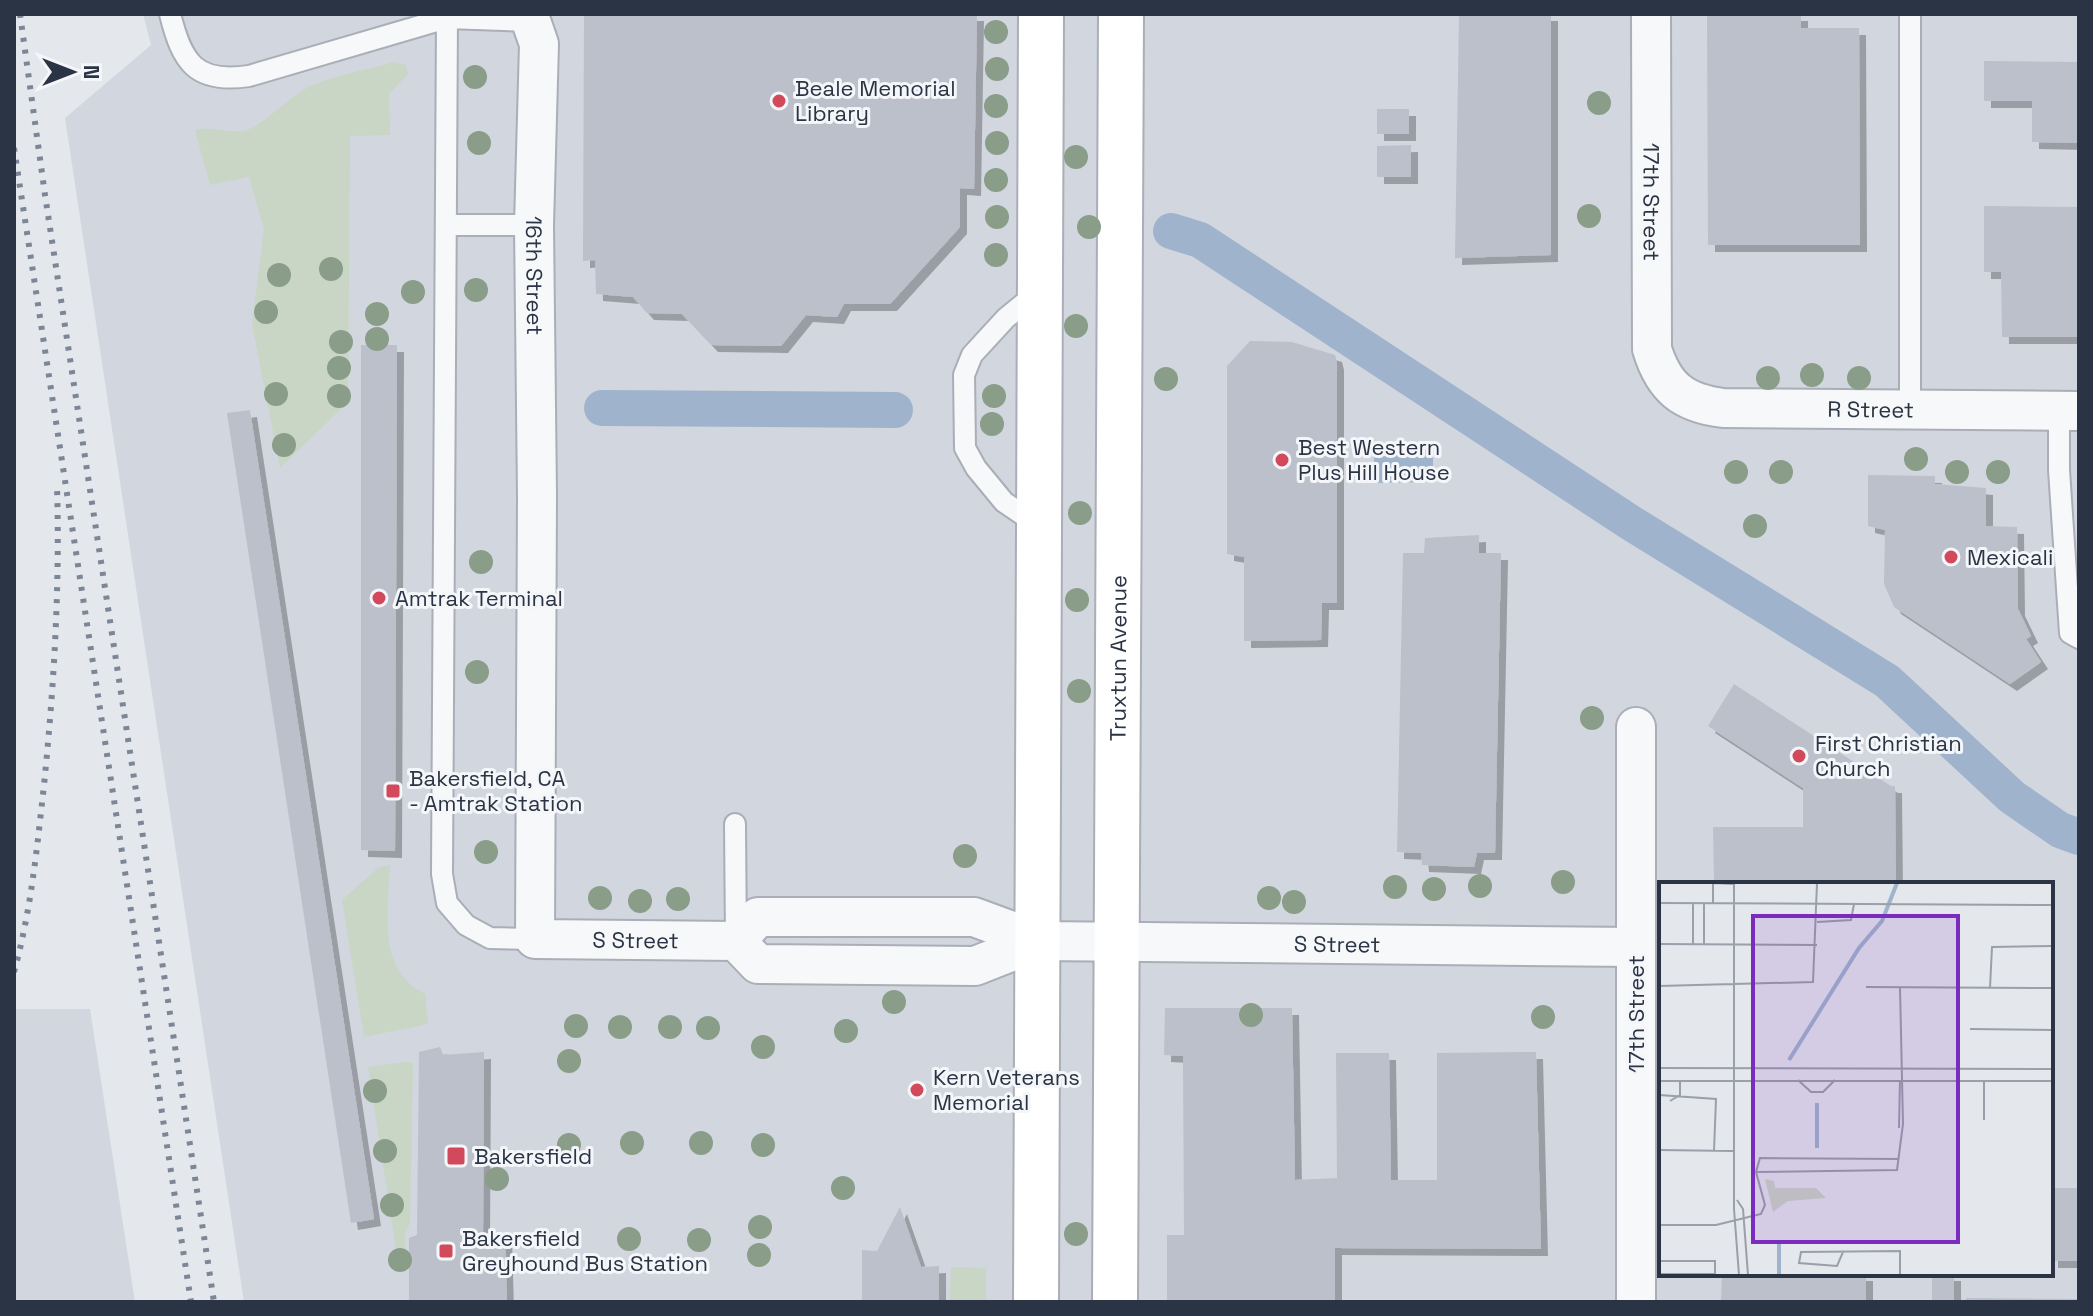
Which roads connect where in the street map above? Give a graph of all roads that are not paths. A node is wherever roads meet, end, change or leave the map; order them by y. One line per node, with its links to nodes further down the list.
1 (170, 14): 6 (lane, 16th Street)
2 (1041, 14): 10 (main road)
3 (1121, 14): 21 (main road, Truxtun Avenue)
4 (1651, 14): 11 (street, 17th Street)
5 (1910, 14): 12 (lane)
6 (447, 18): 7 (lane, 16th Street); 8 (lane)
7 (531, 21): 9 (street, 16th Street)
8 (446, 225): 9 (lane); 18 (lane)
9 (534, 225): 18 (street, 16th Street)
10 (1038, 292): 14 (main road); 14 (lane)
11 (1670, 386): 12 (street, R Street)
12 (1910, 409): 13 (street, R Street)
13 (2069, 411): 15 (lane)
14 (1038, 525): 20 (main road)
15 (2079, 638)
16 (1636, 727): 22 (street, 17th Street)
17 (735, 824): 19 (lane)
18 (535, 939): 19 (street, S Street)
19 (736, 941): 20 (street, S Street)
20 (1039, 941): 21 (street, S Street); 23 (main road)
21 (1115, 941): 22 (street, S Street); 24 (main road, Truxtun Avenue)
22 (1635, 947): 25 (street, 17th Street)
23 (1036, 1302)
24 (1115, 1302)
25 (1636, 1302)

